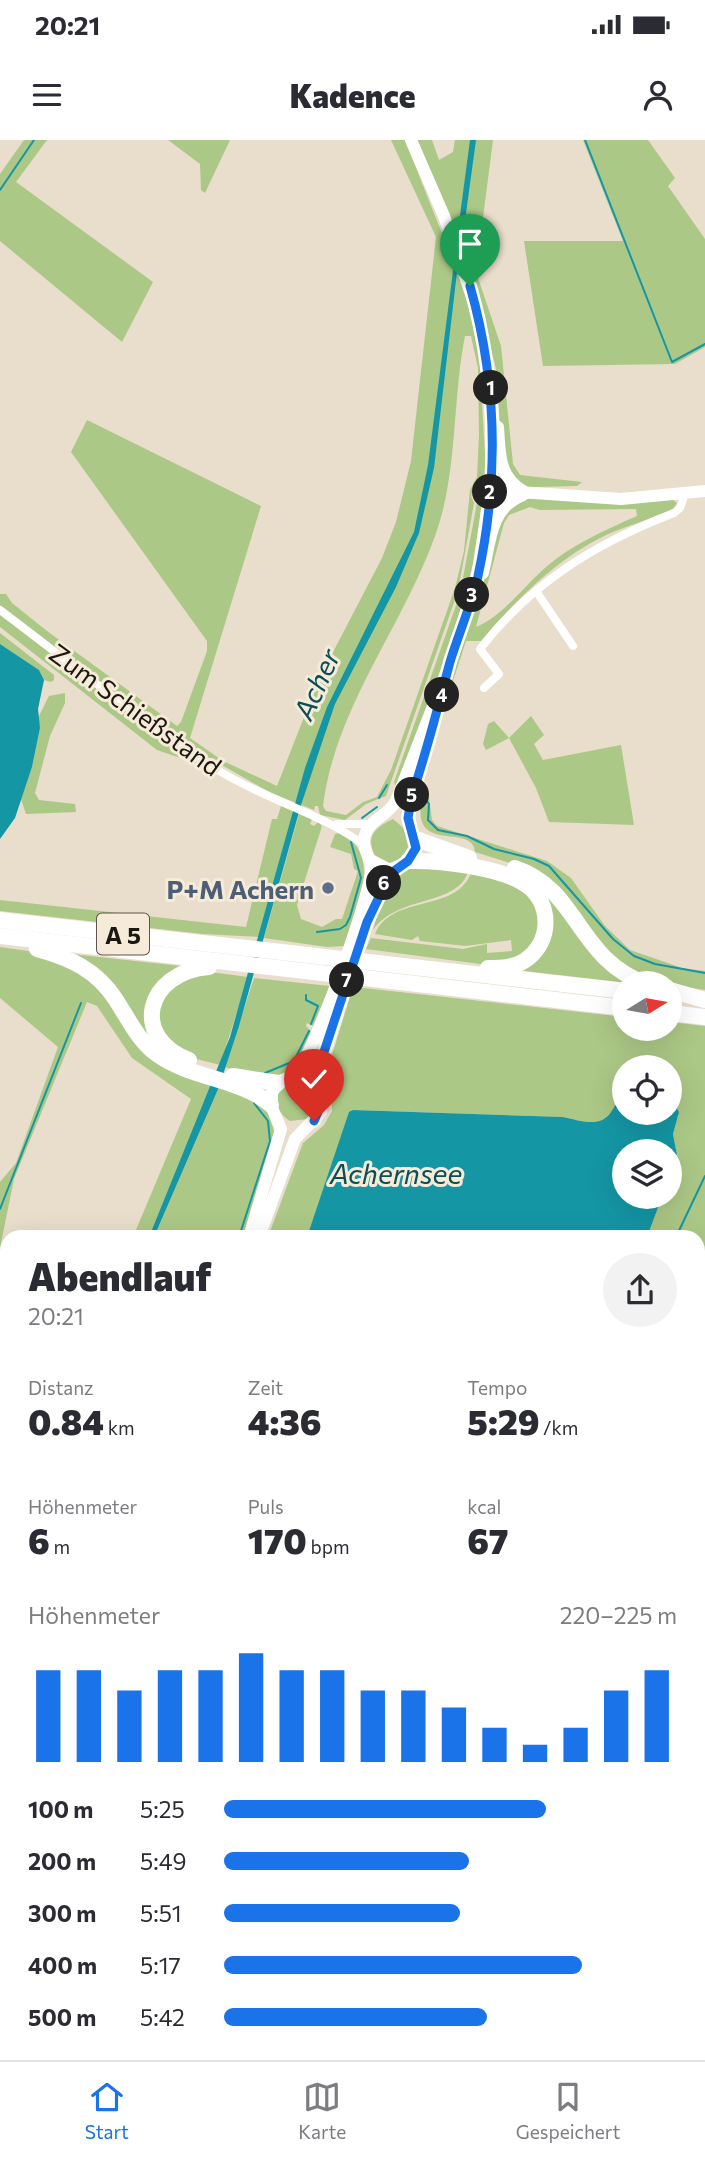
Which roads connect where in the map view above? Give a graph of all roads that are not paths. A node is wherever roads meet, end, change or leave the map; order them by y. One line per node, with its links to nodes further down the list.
1 (411, 140): 2 (main road)
2 (492, 393): 3 (main road); 5 (main road)
3 (490, 490): 5 (main road); 8 (main road)
4 (705, 491): 6 (main road)
5 (526, 493): 6 (main road); 8 (main road)
6 (685, 494): 7 (street)
7 (537, 591): 10 (street); 12 (street)
8 (469, 605): 11 (main road)
9 (0, 610): 14 (street, Zum Schießstand)
10 (573, 646)
11 (451, 660): 13 (main road); 16 (main road)
12 (484, 688)
13 (385, 817): 15 (main road); 16 (main road)
14 (334, 824): 15 (street); 17 (street)
15 (371, 824): 17 (main road)
16 (413, 832): 19 (highway); 20 (main road)
17 (364, 845): 18 (main road)
18 (369, 859): 20 (main road); 35 (main road)
19 (472, 863): 20 (highway); 25 (highway); 26 (highway)
20 (401, 865): 38 (main road)
21 (0, 920): 23 (highway, A 5)
22 (0, 936): 23 (highway, A 5); 34 (highway)
23 (243, 960): 24 (highway, A 5); 34 (highway)
24 (361, 969): 25 (highway, A 5); 31 (highway, A 5)
25 (439, 970): 27 (highway, A 5)
26 (619, 971)
27 (612, 990)
28 (682, 993): 30 (highway)
29 (682, 997): 30 (highway)
30 (705, 1000)
31 (612, 1006)
32 (682, 1014): 33 (highway)
33 (705, 1017)
34 (207, 1072): 36 (highway)
35 (294, 1075): 37 (main road); 38 (main road)
36 (231, 1079): 37 (highway); 39 (highway)
37 (278, 1083): 39 (main road)
38 (319, 1087): 40 (main road)
39 (274, 1111): 40 (main road); 41 (main road)
40 (307, 1125): 42 (main road)
41 (251, 1230)
42 (261, 1230)

